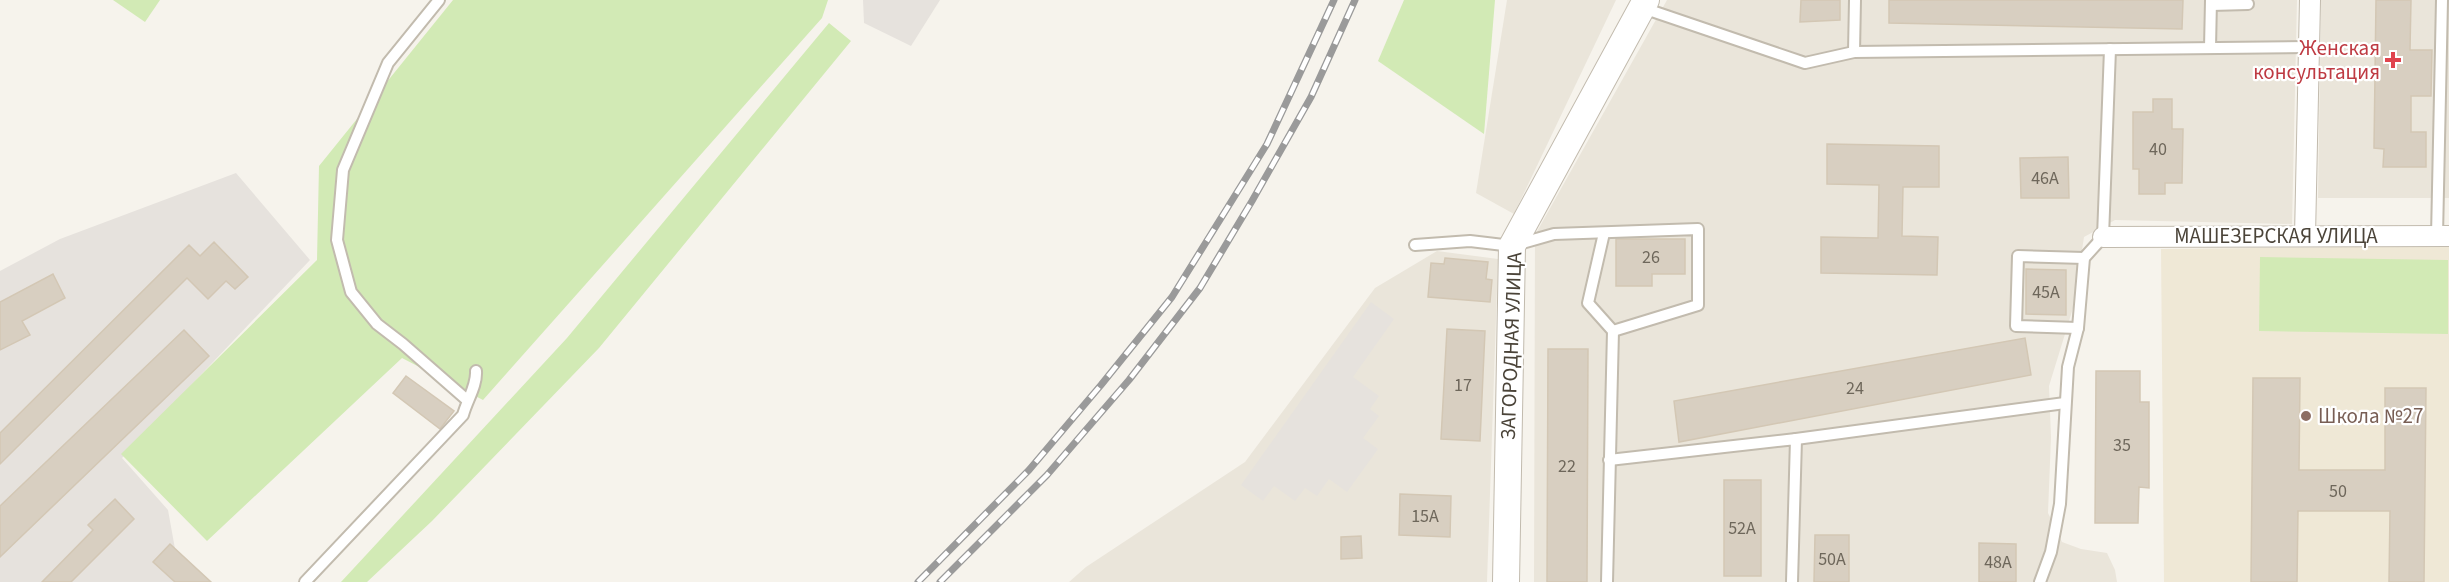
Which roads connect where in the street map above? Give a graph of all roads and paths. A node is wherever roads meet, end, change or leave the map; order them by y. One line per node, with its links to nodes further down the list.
1 (439, 0): 22 (lane)
2 (1856, 0): 11 (lane)
3 (2310, 0): 8 (street)
4 (2442, 0): 14 (lane)
5 (2211, 2): 7 (lane); 9 (lane)
6 (1645, 4): 11 (lane); 17 (street, ЗАГОРОДНАЯ УЛИЦА)
7 (2248, 4)
8 (2309, 47): 9 (lane); 13 (street)
9 (2210, 48): 10 (lane)
10 (2110, 50): 11 (lane); 15 (lane)
11 (1854, 52)
12 (1604, 233): 17 (lane); 20 (lane); 20 (lane)
13 (2305, 236): 14 (street, МАШЕЗЕРСКАЯ УЛИЦА); 15 (street, МАШЕЗЕРСКАЯ УЛИЦА)
14 (2443, 236)
15 (2103, 237): 18 (lane)
16 (1415, 245): 17 (lane)
17 (1512, 246): 27 (street, ЗАГОРОДНАЯ УЛИЦА)
18 (2084, 258): 19 (lane); 19 (lane)
19 (2078, 328): 23 (lane)
20 (1613, 331): 25 (lane)
21 (476, 371): 22 (lane)
22 (467, 400): 26 (lane)
23 (2065, 403): 24 (lane); 30 (lane)
24 (1796, 439): 25 (lane); 29 (lane)
25 (1609, 460): 28 (lane)
26 (304, 582)
27 (1506, 582)
28 (1607, 582)
29 (1792, 582)
30 (2040, 582)

